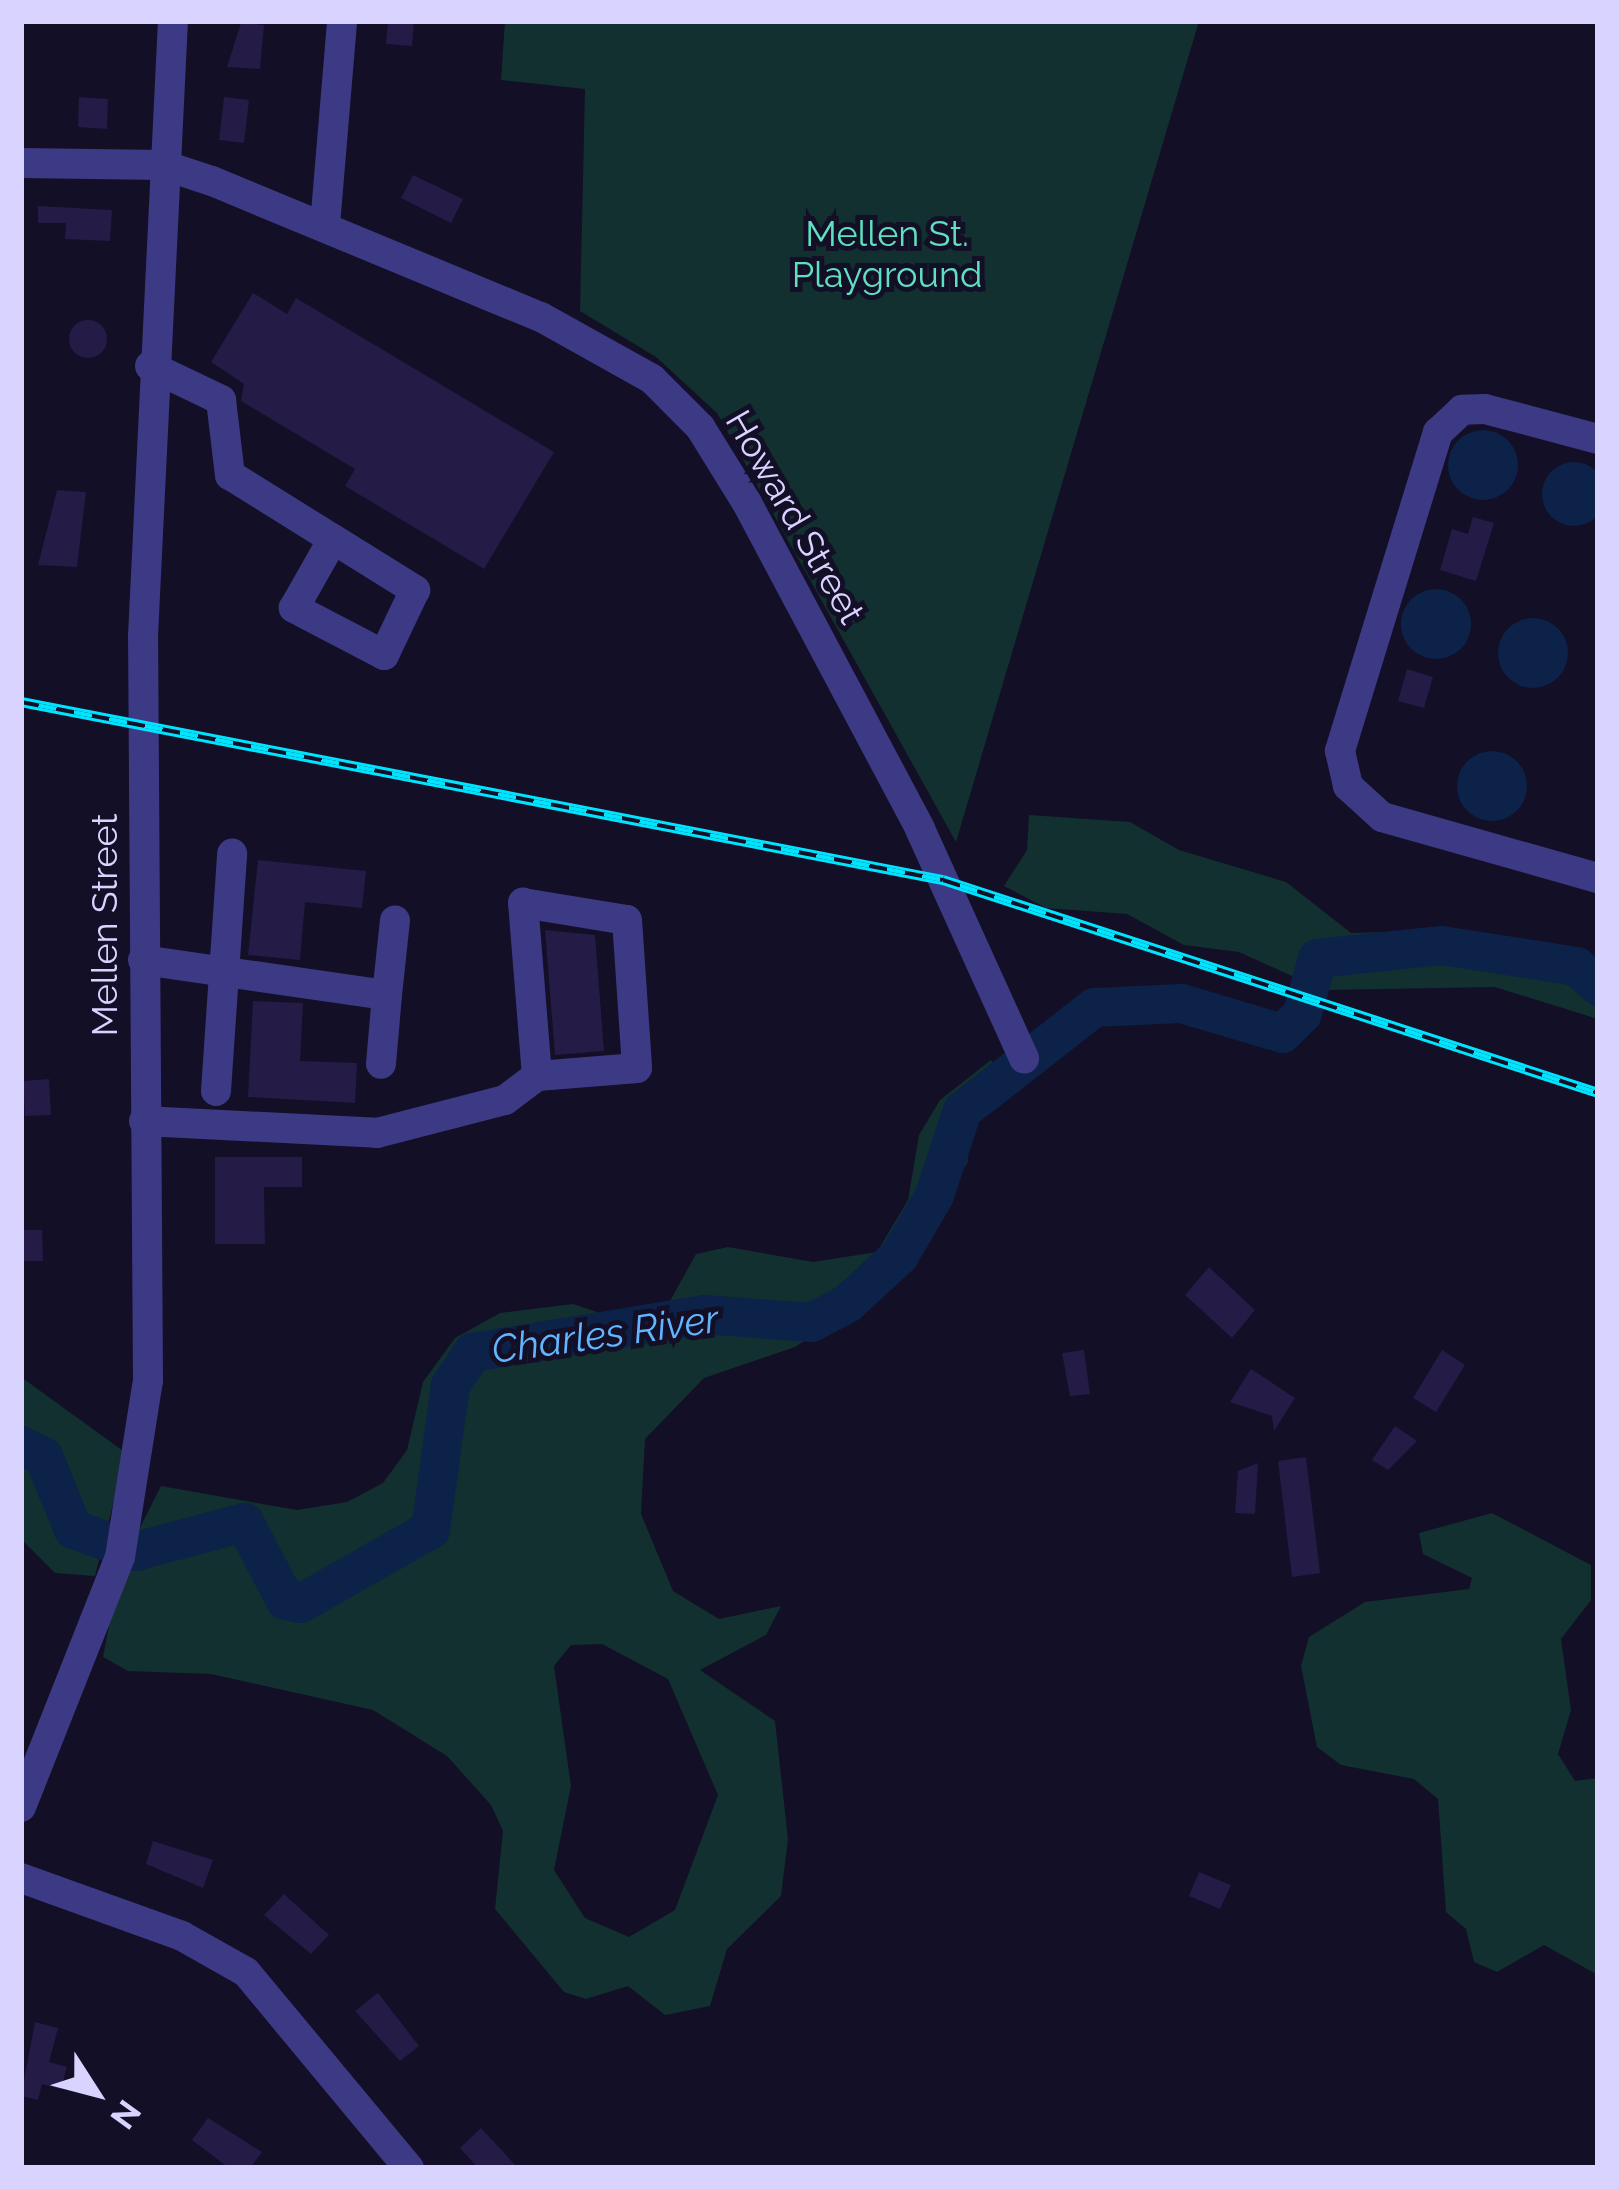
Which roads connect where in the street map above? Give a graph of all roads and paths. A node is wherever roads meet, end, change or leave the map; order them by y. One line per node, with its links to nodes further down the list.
1 (173, 21): 4 (street, Mellen Street)
2 (342, 21): 5 (street)
3 (21, 163): 4 (street, Howard Street)
4 (163, 165): 5 (street, Howard Street); 6 (street, Mellen Street)
5 (325, 225): 15 (street, Howard Street)
6 (150, 366): 8 (street); 12 (street, Mellen Street)
7 (1598, 439): 10 (street)
8 (333, 539)
9 (232, 854): 13 (street)
10 (1598, 878)
11 (395, 920): 14 (street)
12 (143, 960): 13 (street); 19 (street, Mellen Street)
13 (223, 971): 14 (street); 18 (street)
14 (387, 995): 16 (street)
15 (1024, 1058)
16 (382, 1064)
17 (537, 1076): 17 (street); 19 (street)
18 (216, 1091)
19 (144, 1121): 20 (street, Mellen Street)
20 (21, 1808)
21 (21, 1878): 22 (street)
22 (410, 2168)

